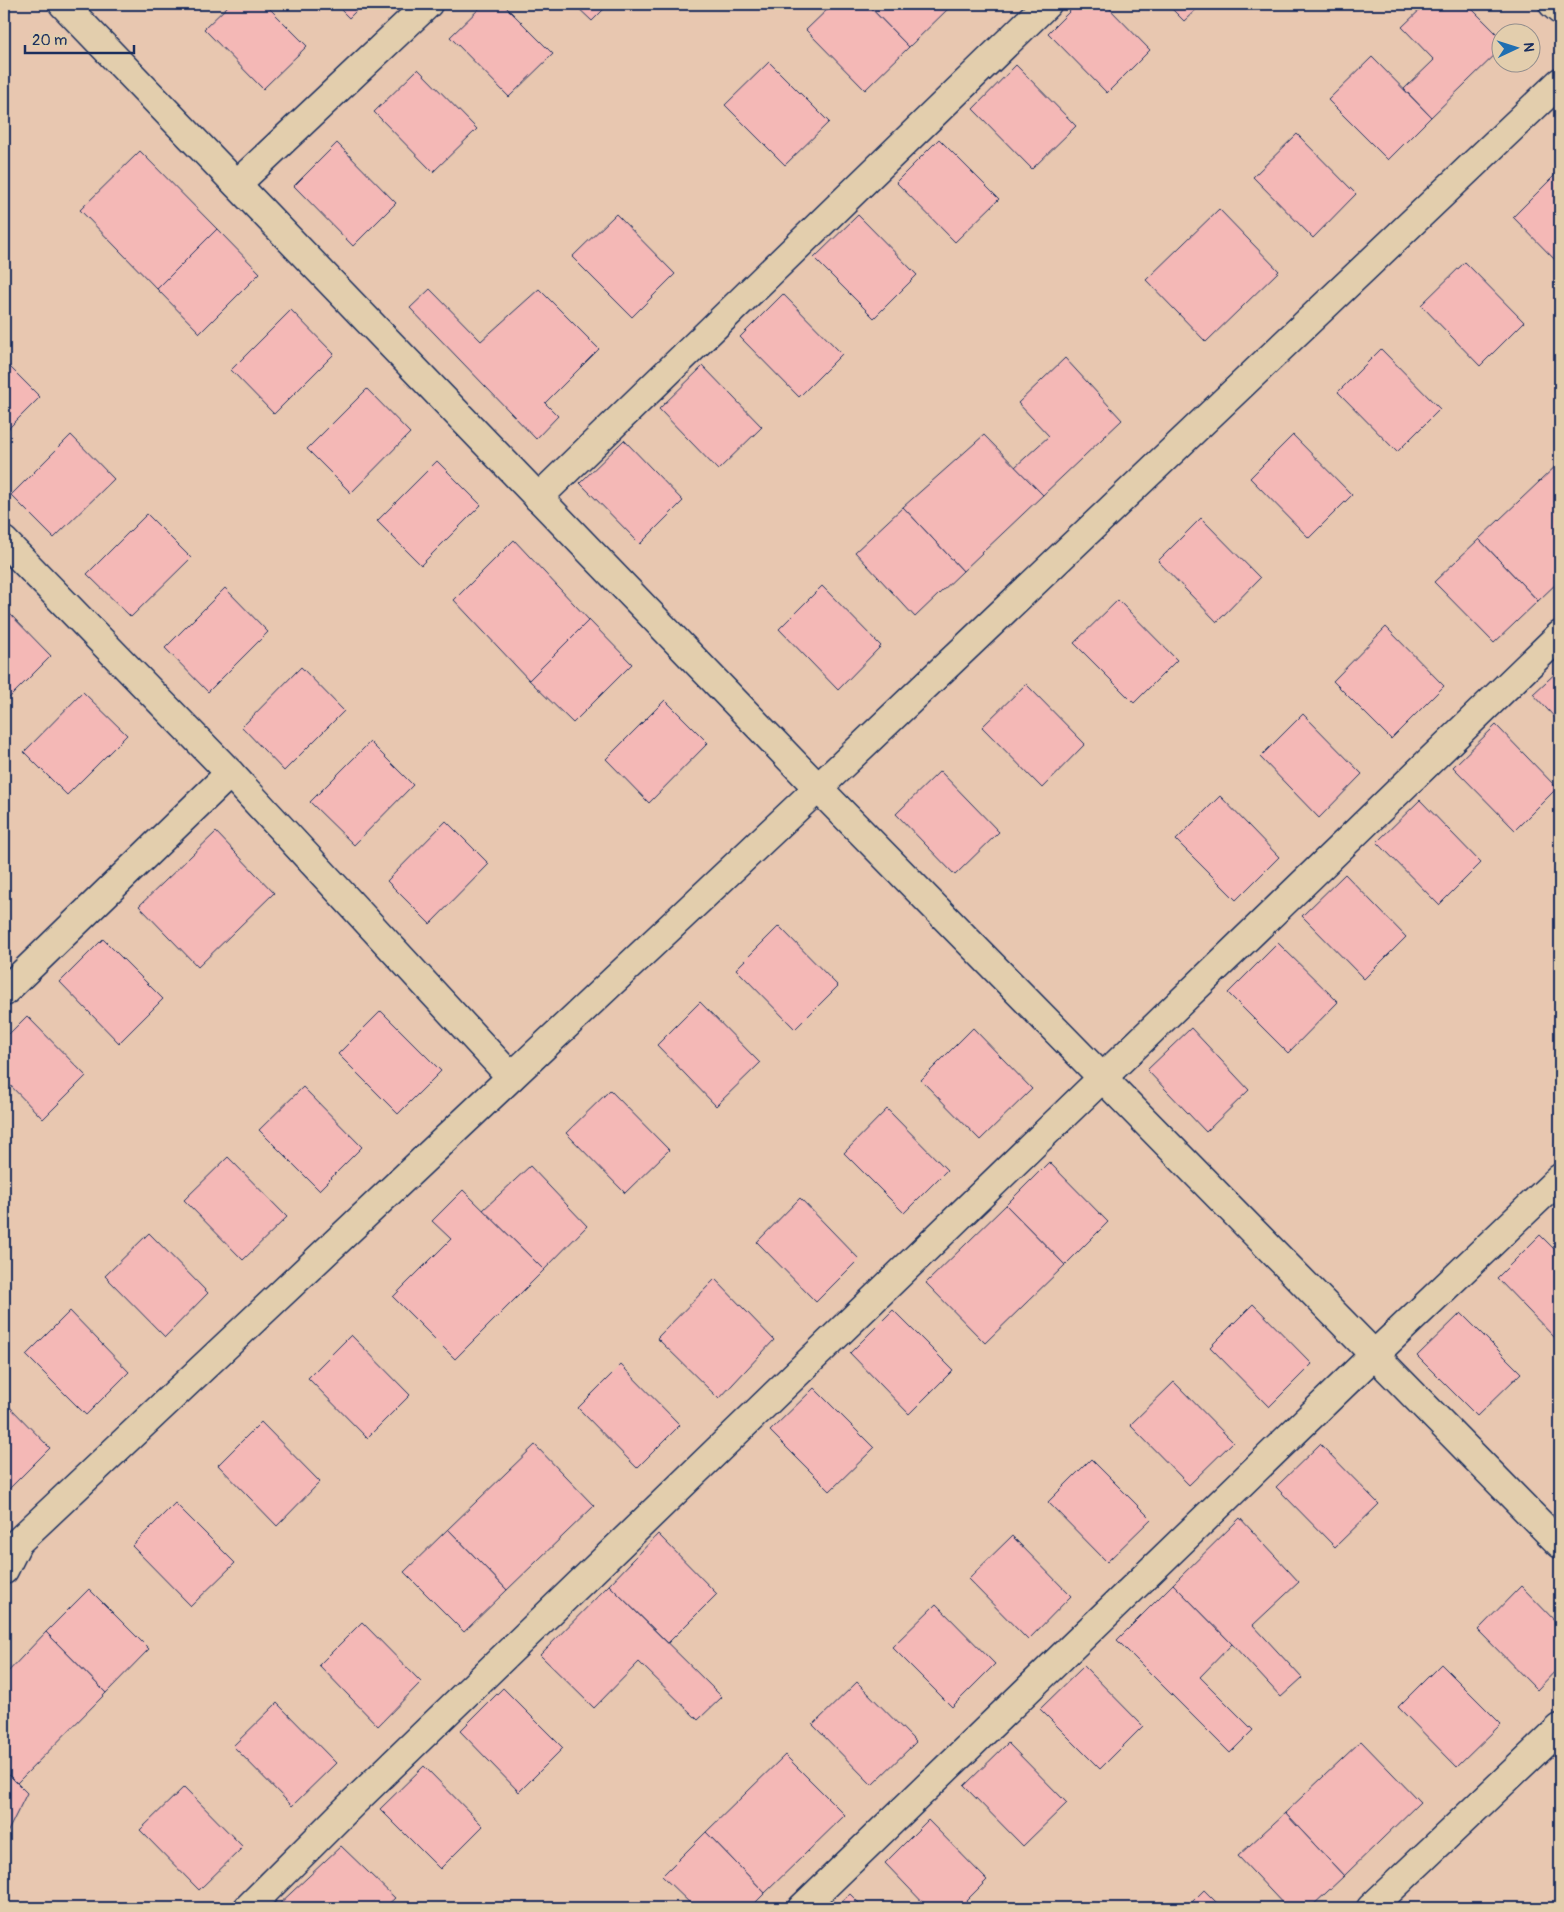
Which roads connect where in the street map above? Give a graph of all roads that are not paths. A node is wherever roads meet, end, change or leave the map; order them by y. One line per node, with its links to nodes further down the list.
1 (63, 4): 7 (street)
2 (428, 4): 7 (street)
3 (1047, 4): 8 (street)
4 (1553, 4): 5 (street)
5 (1560, 10)
6 (1560, 82): 12 (street)
7 (237, 184): 8 (street)
8 (538, 498): 12 (street)
9 (4, 541): 11 (street)
10 (1560, 634): 15 (street)
11 (230, 772): 13 (street); 14 (street)
12 (818, 788): 14 (street); 15 (street)
13 (4, 992)
14 (511, 1077): 19 (street)
15 (1102, 1078): 17 (street); 21 (street)
16 (1560, 1178): 17 (street)
17 (1374, 1355): 18 (street); 22 (street)
18 (1560, 1544)
19 (4, 1570)
20 (1560, 1728): 23 (street)
21 (248, 1908)
22 (802, 1908)
23 (1371, 1908)

